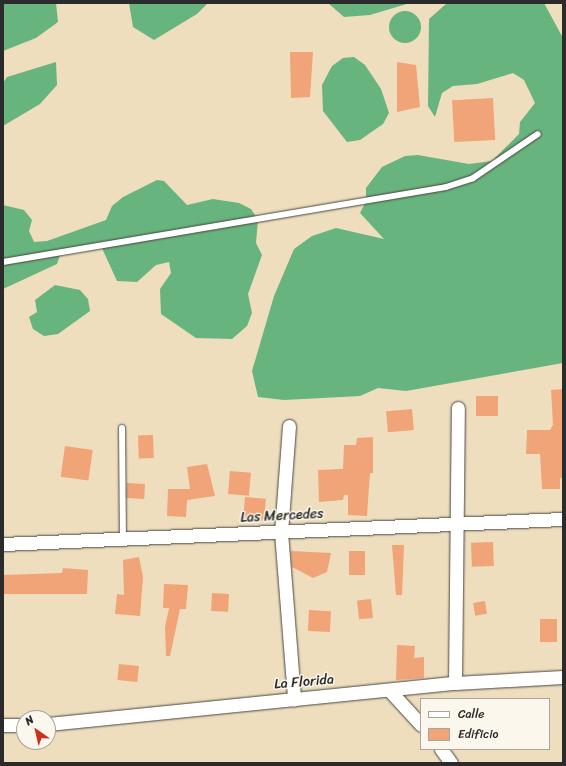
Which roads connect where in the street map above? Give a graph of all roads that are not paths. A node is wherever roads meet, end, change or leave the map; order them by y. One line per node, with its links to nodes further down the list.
1 (538, 134): 2 (lane)
2 (3, 262)
3 (458, 408): 7 (street)
4 (289, 426): 8 (street)
5 (122, 428): 9 (lane)
6 (563, 519): 7 (street, Las Mercedes)
7 (455, 524): 8 (street, Las Mercedes); 12 (street)
8 (281, 532): 9 (street, Las Mercedes); 14 (street)
9 (124, 538): 10 (street, Las Mercedes)
10 (3, 544)
11 (563, 677): 12 (street, La Florida)
12 (455, 683): 13 (street, La Florida)
13 (390, 691): 14 (street, La Florida); 16 (street)
14 (294, 699): 15 (street, La Florida)
15 (56, 723)
16 (420, 724)
17 (3, 725): 18 (street)
18 (16, 725)
19 (441, 750): 20 (street)
20 (451, 763)

